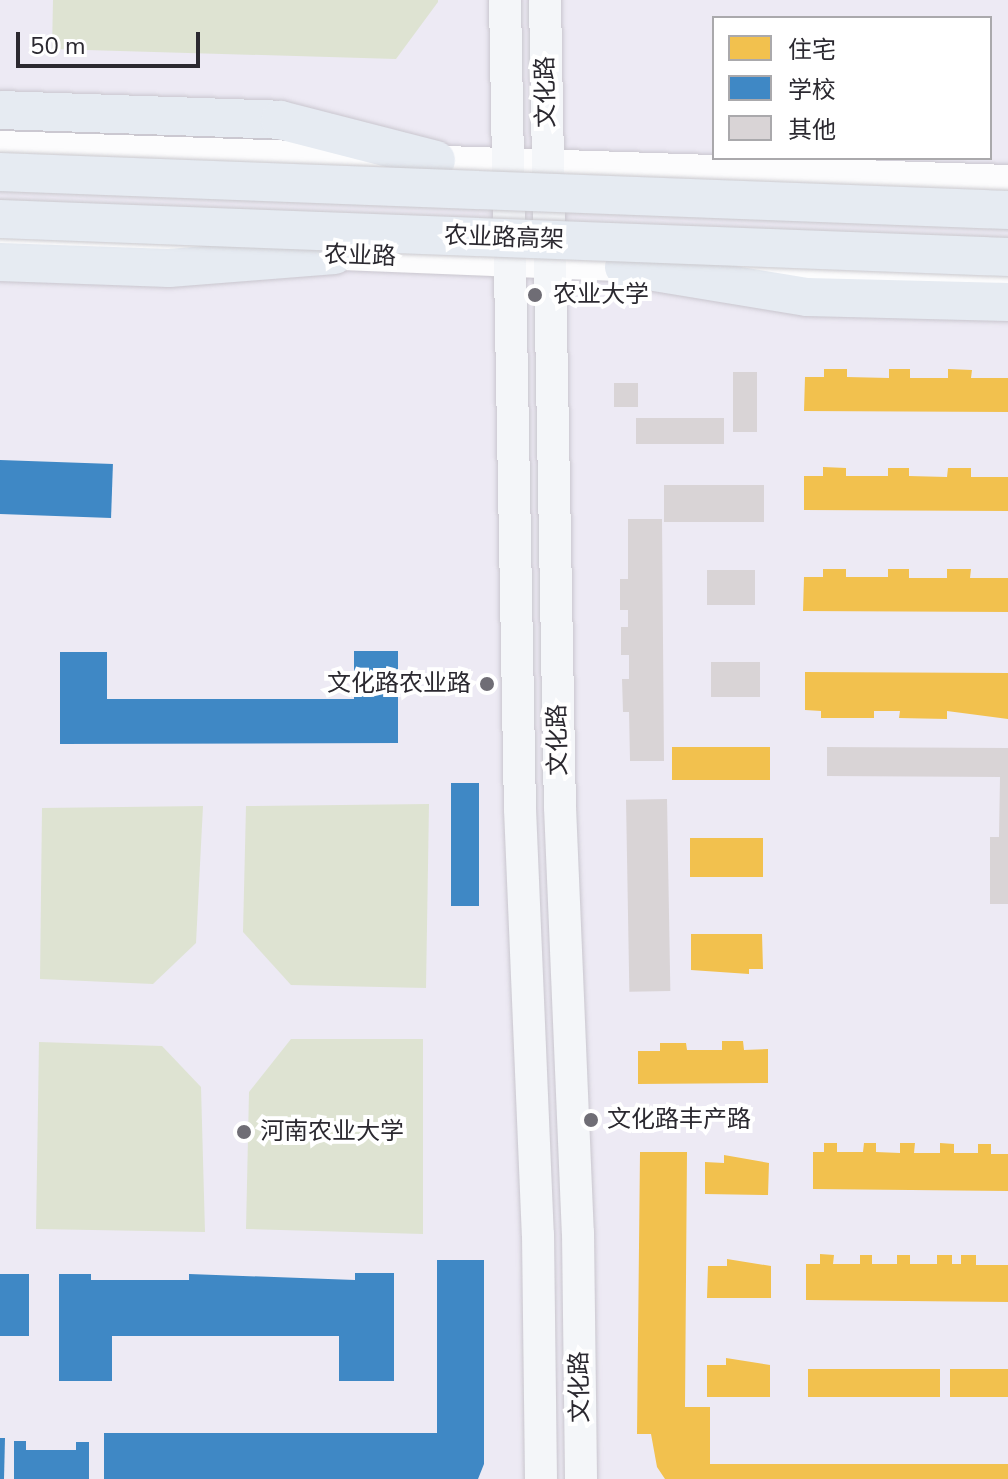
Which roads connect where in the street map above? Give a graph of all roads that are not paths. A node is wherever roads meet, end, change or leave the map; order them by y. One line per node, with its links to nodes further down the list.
1 (505, 0): 6 (main road, 文化路)
2 (545, 0): 7 (main road, 文化路)
3 (0, 110): 5 (highway)
4 (0, 145): 5 (street)
5 (436, 160): 6 (street)
6 (508, 162): 7 (street); 16 (main road, 文化路)
7 (548, 163): 9 (street); 17 (main road, 文化路)
8 (0, 172): 10 (highway, 农业路高架, bridge)
9 (1008, 179)
10 (1008, 210)
11 (0, 219): 14 (highway, 农业路高架, bridge)
12 (0, 242): 13 (street, 农业路)
13 (334, 255): 15 (highway); 16 (street, 农业路)
14 (1008, 257)
15 (0, 262)
16 (510, 263): 17 (street, 农业路); 21 (main road, 文化路)
17 (549, 264): 18 (street, 农业路); 22 (main road, 文化路)
18 (624, 267): 19 (street, 农业路); 20 (highway)
19 (1008, 283)
20 (1008, 302)
21 (541, 1479)
22 (581, 1479)

